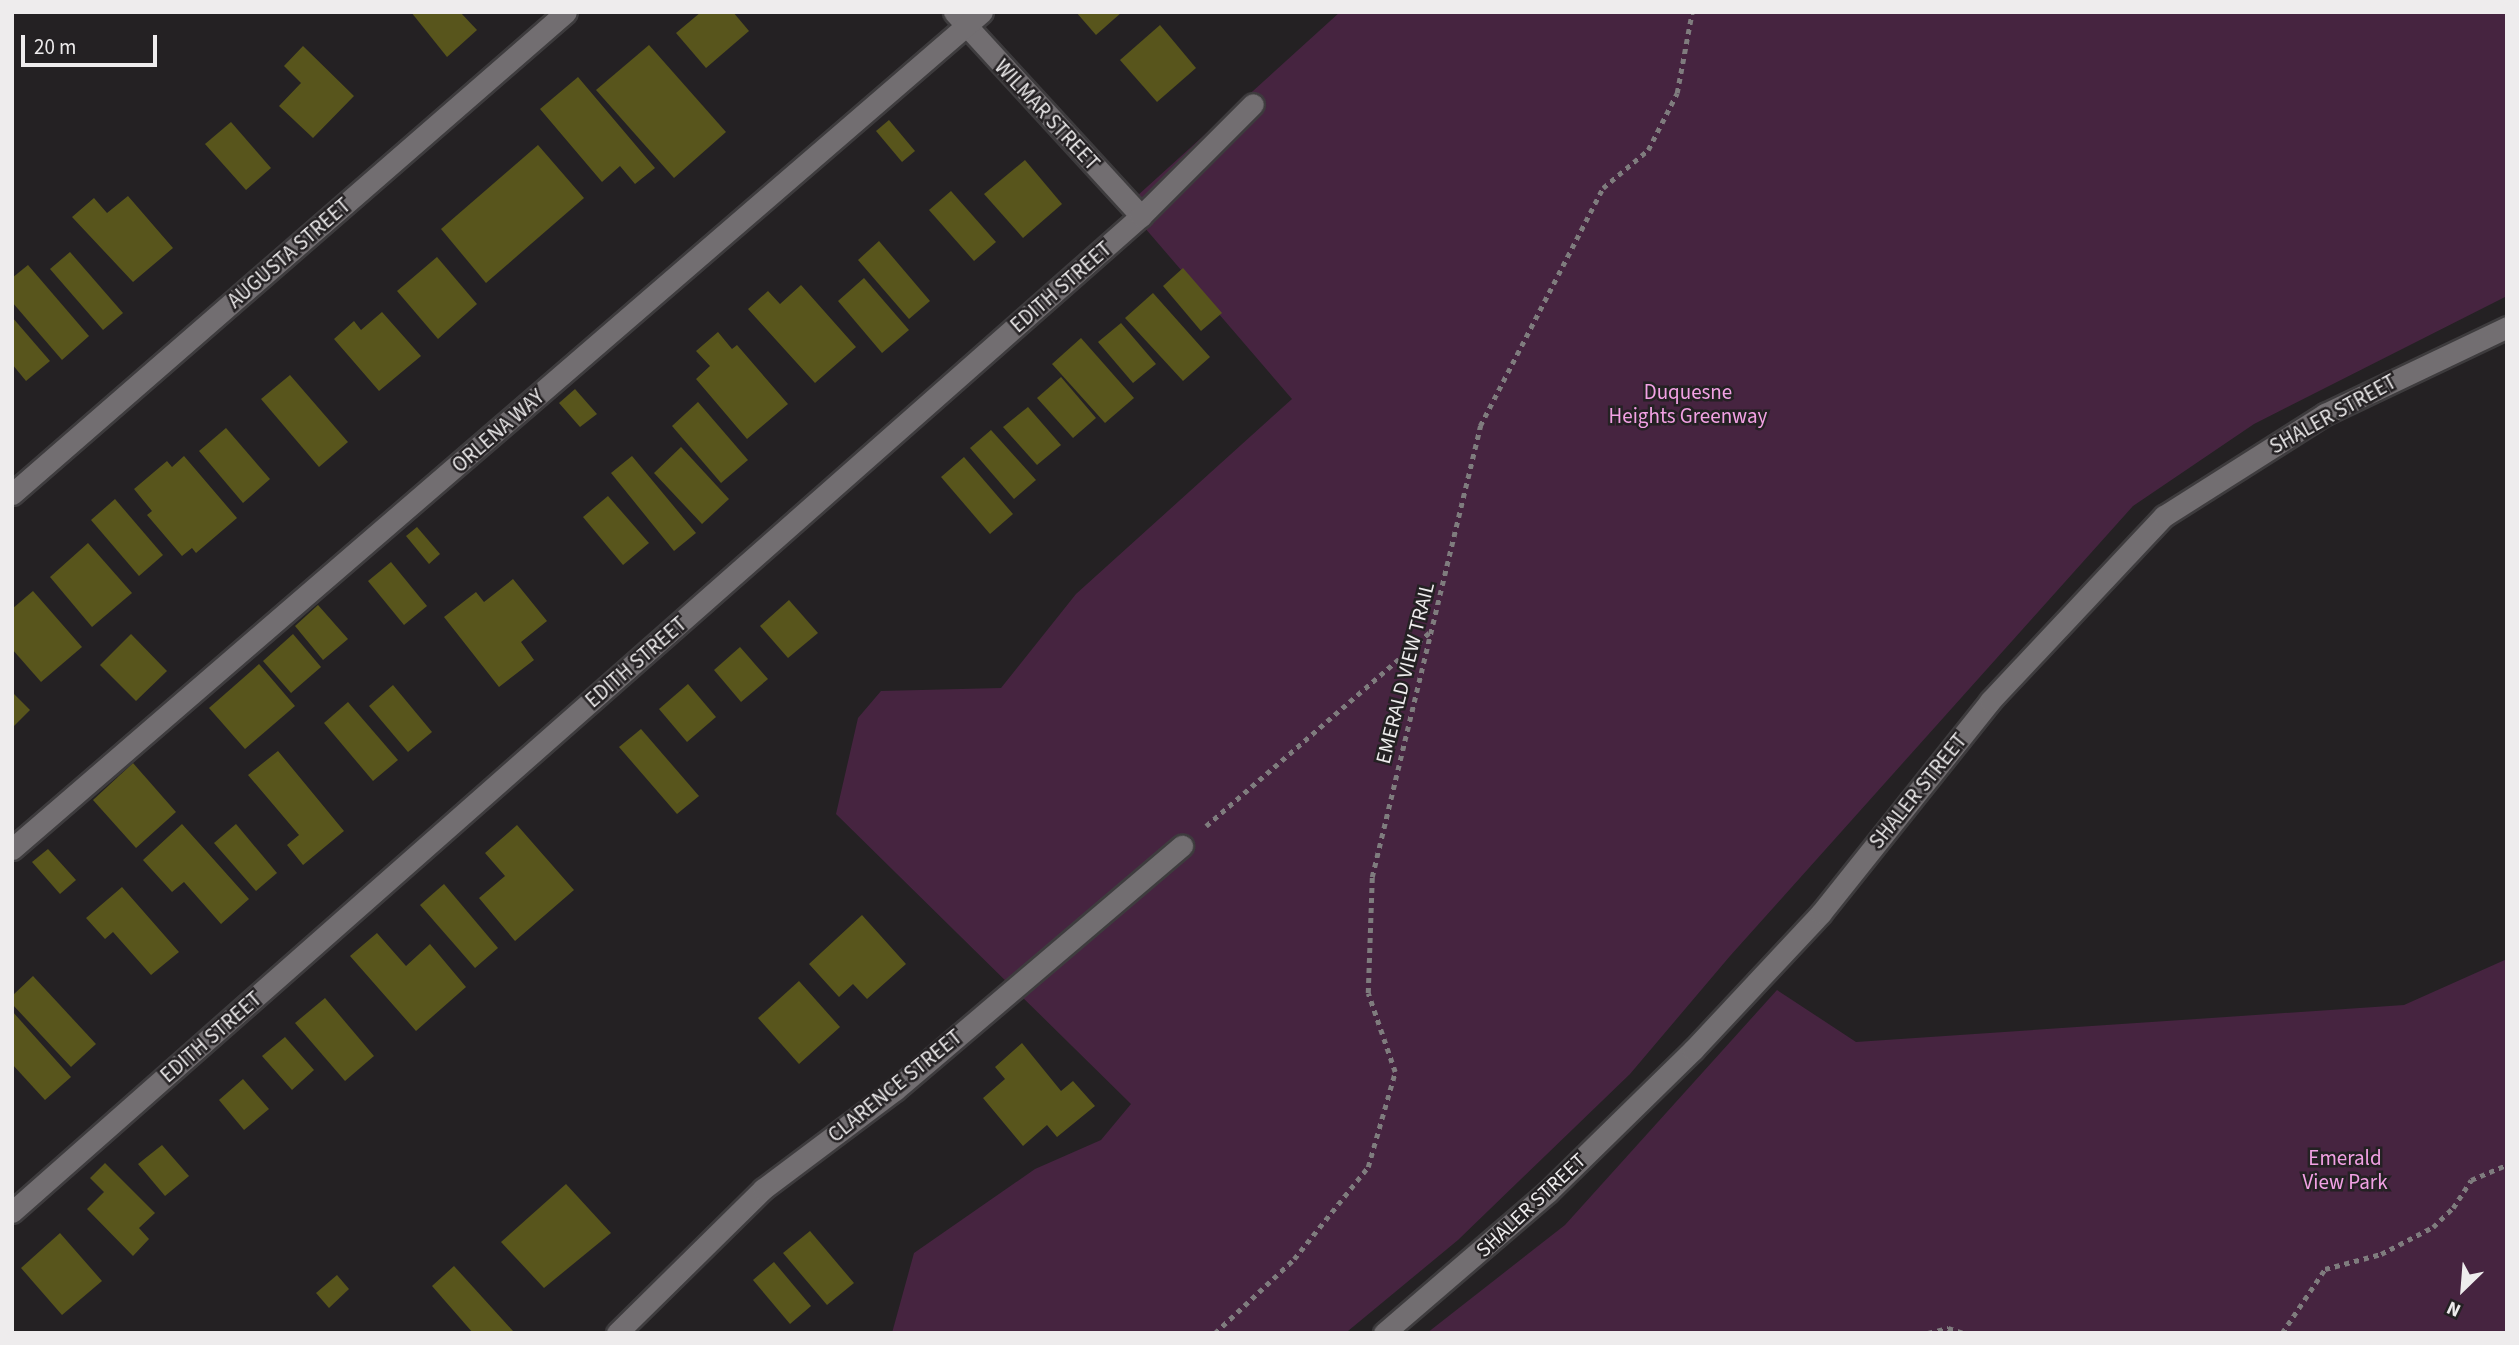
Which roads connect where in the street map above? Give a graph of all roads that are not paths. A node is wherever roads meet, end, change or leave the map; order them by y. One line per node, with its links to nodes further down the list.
1 (566, 12): 7 (street, AUGUSTA STREET)
2 (982, 12): 3 (street, ORLENA WAY)
3 (960, 20): 5 (street, WILMAR STREET); 9 (street, ORLENA WAY)
4 (1253, 104): 5 (street, EDITH STREET)
5 (1140, 216): 10 (street, EDITH STREET)
6 (2507, 327): 12 (street, SHALER STREET)
7 (12, 494)
8 (1182, 846): 11 (street, CLARENCE STREET)
9 (12, 849)
10 (12, 1212)
11 (617, 1333)
12 (1384, 1333)

